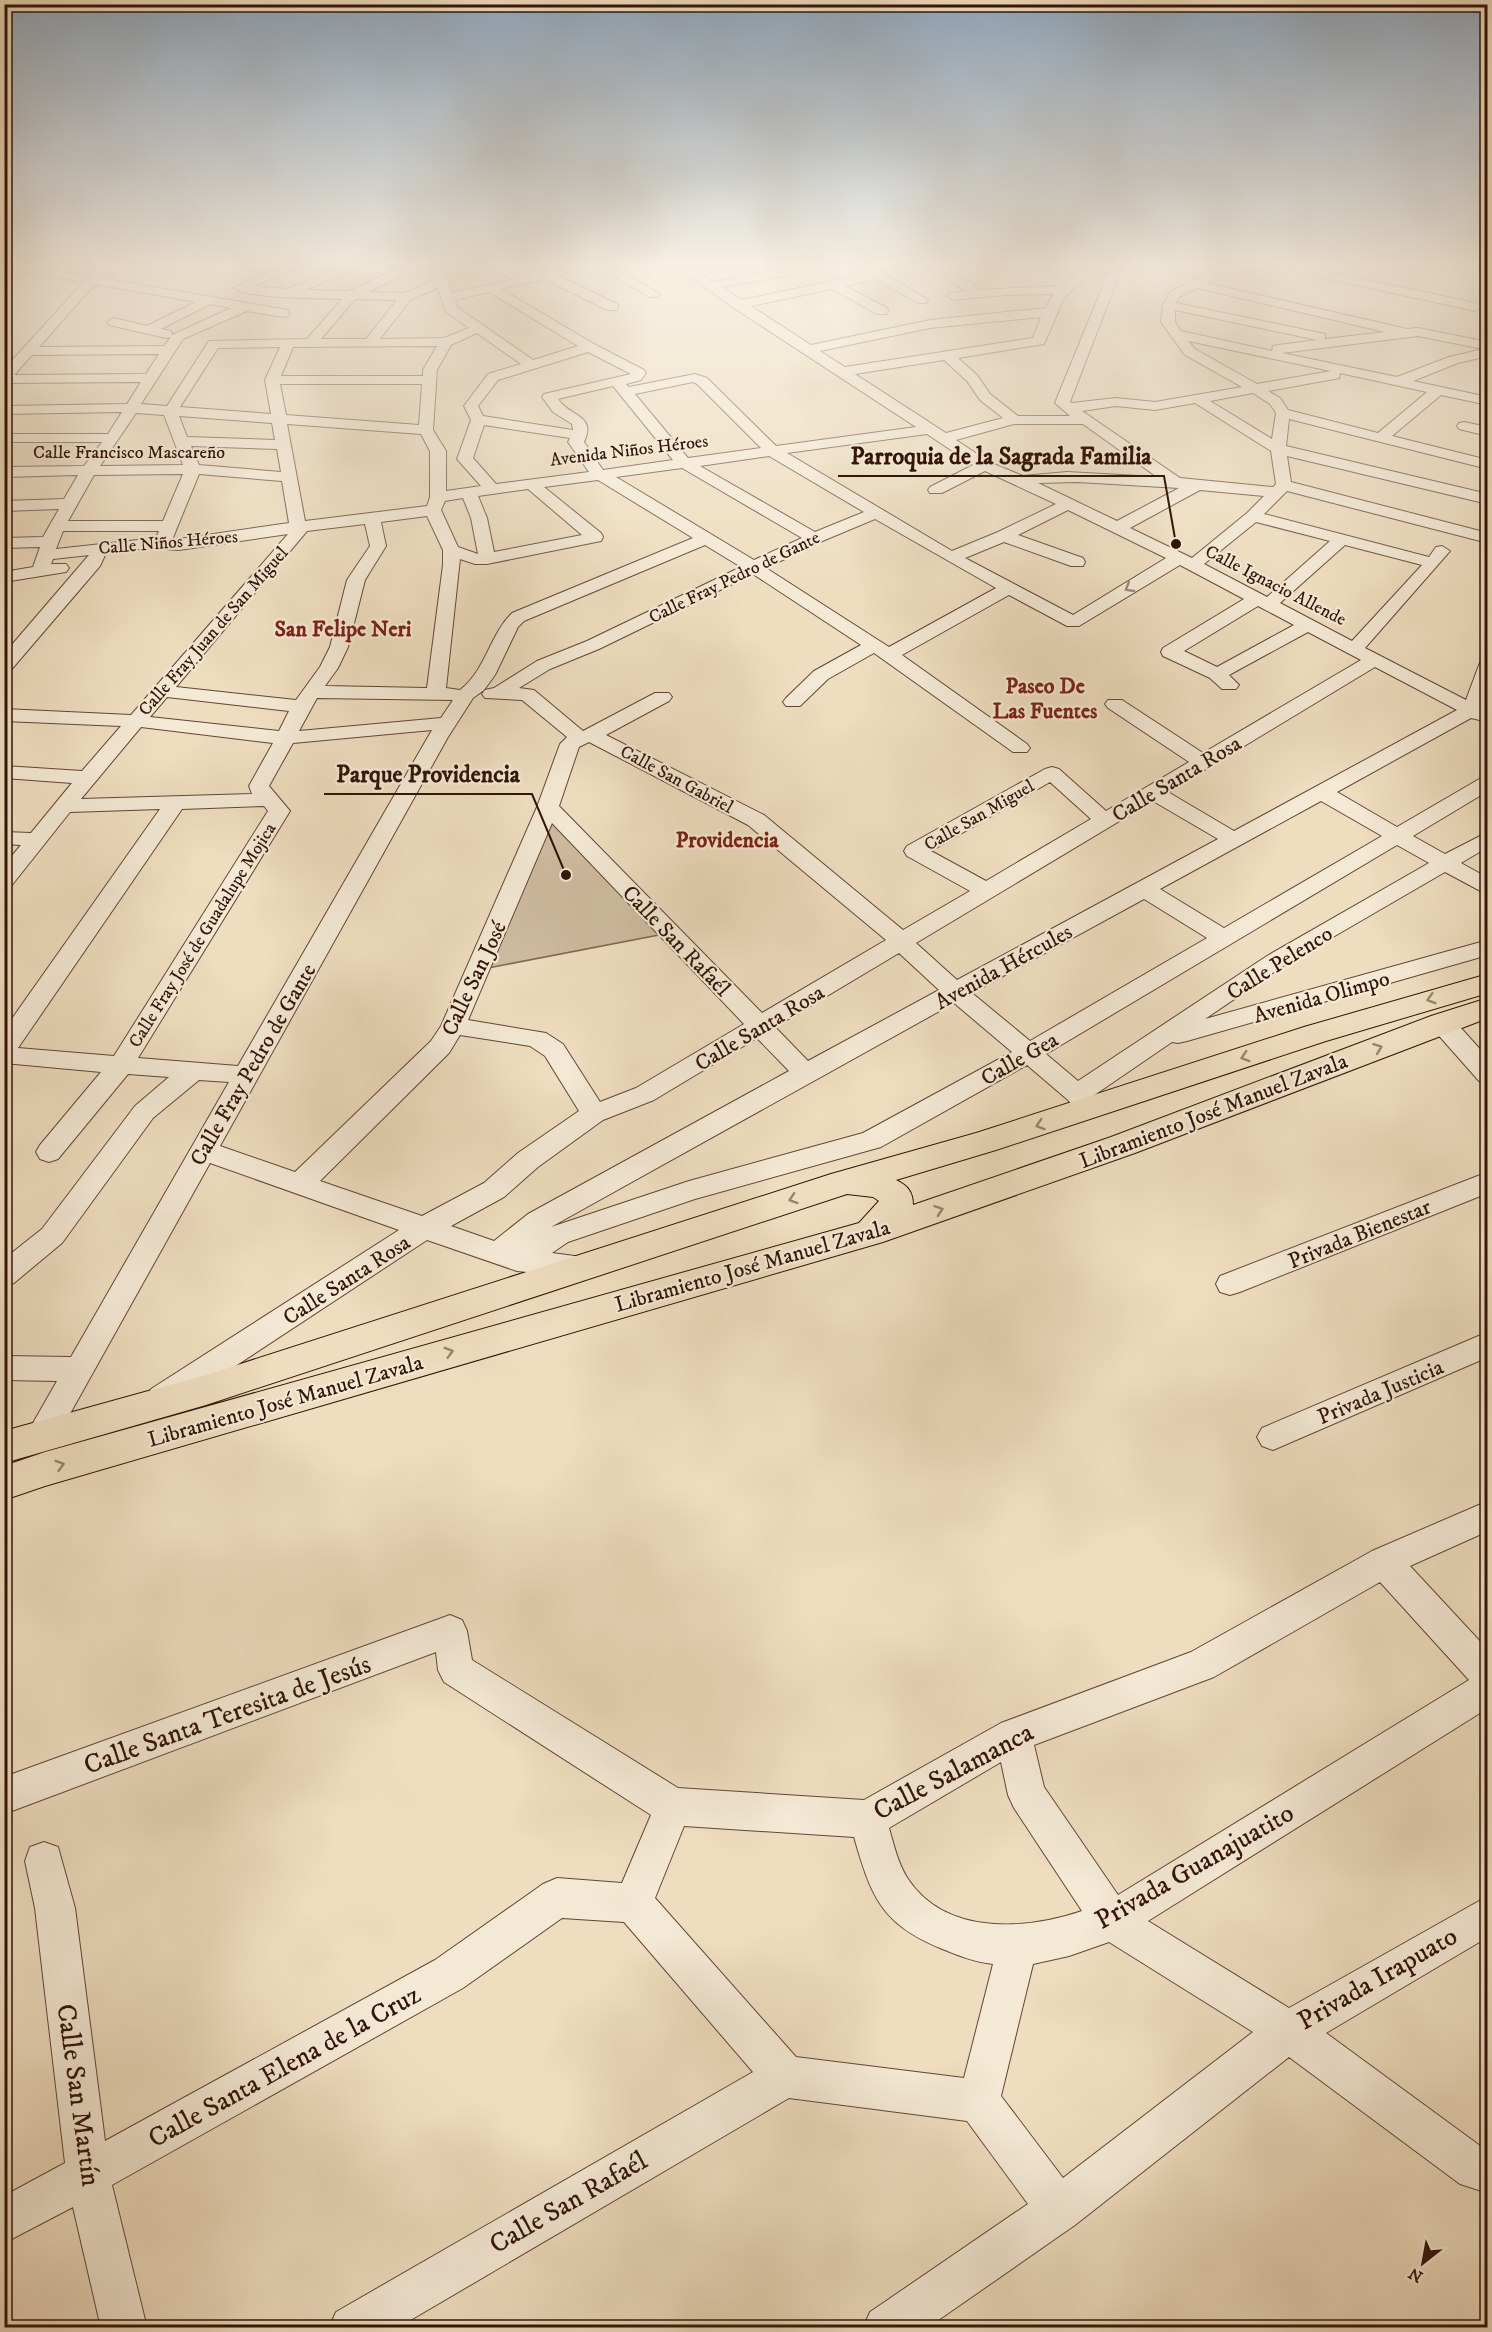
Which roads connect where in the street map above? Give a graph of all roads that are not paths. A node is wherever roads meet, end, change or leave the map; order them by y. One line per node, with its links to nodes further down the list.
1 (154, 373): 18 (street)
2 (195, 373): 31 (street)
3 (275, 373): 19 (street)
4 (319, 373): 19 (street)
5 (364, 373): 20 (street)
6 (430, 373): 20 (street)
7 (506, 373): 32 (street)
8 (639, 373): 23 (street)
9 (843, 373): 40 (street, Calle Ignacio Allende)
10 (966, 373): 35 (street)
11 (1077, 373): 28 (street)
12 (1227, 373): 21 (street)
13 (1249, 373): 21 (street)
14 (1342, 373): 24 (street)
15 (1357, 373): 22 (street)
16 (1421, 373): 22 (street)
17 (6, 374): 18 (street)
18 (151, 378): 29 (street)
19 (272, 380): 34 (street, Calle Fray Juan de San Miguel)
20 (429, 380): 38 (street)
21 (1240, 380): 24 (street)
22 (1398, 382): 25 (street)
23 (622, 387): 41 (street); 50 (street); 51 (street)
24 (1254, 388): 26 (street); 33 (street)
25 (1438, 390): 27 (street); 44 (street)
26 (1196, 398): 28 (street); 48 (street)
27 (1488, 401)
28 (1065, 405): 36 (street)
29 (132, 408): 30 (street); 31 (street); 43 (street)
30 (4, 410)
31 (170, 412): 34 (street); 45 (street)
32 (475, 413): 41 (street); 46 (street)
33 (1283, 413): 44 (street); 48 (street)
34 (280, 419): 38 (street); 47 (street, Calle Fray Juan de San Miguel)
35 (1014, 420): 36 (street, Avenida Niños Héroes); 40 (street, Avenida Niños Héroes)
36 (1087, 420): 60 (street)
37 (1464, 426): 39 (street)
38 (426, 430): 49 (street)
39 (1488, 432)
40 (938, 433): 50 (street, Avenida Niños Héroes); 52 (street, Calle Ignacio Allende)
41 (580, 435): 57 (street)
42 (4, 438): 43 (street)
43 (113, 438): 55 (street)
44 (1381, 438): 53 (street)
45 (183, 441): 47 (street); 54 (street)
46 (469, 444): 49 (street); 64 (street)
47 (285, 445): 58 (street, Calle Fray Juan de San Miguel)
48 (1278, 449): 65 (street); 68 (street)
49 (438, 451): 70 (street)
50 (772, 451): 51 (street, Avenida Niños Héroes); 73 (street)
51 (684, 463): 57 (street, Avenida Niños Héroes); 83 (street)
52 (984, 465): 59 (street, Calle Ignacio Allende); 66 (street)
53 (1488, 465)
54 (193, 469): 55 (street, Calle Francisco Mascareño); 58 (street, Calle Francisco Mascareño); 76 (street)
55 (89, 470): 56 (street, Calle Francisco Mascareño); 69 (street)
56 (4, 472)
57 (598, 473): 61 (street, Avenida Niños Héroes); 85 (street)
58 (290, 477): 78 (street, Calle Fray Juan de San Miguel)
59 (1022, 482): 60 (street); 71 (street, Calle Ignacio Allende)
60 (1175, 482): 62 (street)
61 (530, 483): 64 (street, Avenida Niños Héroes); 93 (street)
62 (1198, 484): 63 (street); 79 (street)
63 (1217, 486): 65 (street); 74 (street)
64 (492, 489): 67 (street, Avenida Niños Héroes)
65 (1281, 489): 74 (street); 81 (street)
66 (936, 490)
67 (469, 494): 70 (street, Avenida Niños Héroes); 93 (street)
68 (1488, 499)
69 (71, 504): 72 (street); 77 (street)
70 (436, 504): 75 (street, Calle Niños Héroes); 89 (street)
71 (1068, 504): 79 (street, Calle Ignacio Allende); 82 (street)
72 (4, 506)
73 (876, 513): 83 (street, Calle Fray Pedro de Gante); 92 (street)
74 (1255, 514): 86 (street); 94 (street)
75 (372, 519): 78 (street, Calle Niños Héroes); 111 (street, Calle Fray José de Guadalupe Mojica)
76 (169, 525): 77 (street); 80 (street); 88 (street)
77 (57, 526): 90 (street)
78 (299, 527): 80 (street, Calle Niños Héroes); 106 (street, Calle Fray Juan de San Miguel)
79 (1117, 528): 94 (street, Calle Ignacio Allende)
80 (269, 531): 88 (street, Calle Niños Héroes)
81 (1456, 531): 84 (street); 96 (street, Calle Santa Rosa)
82 (1004, 536): 92 (street); 95 (street)
83 (814, 538): 97 (street, Calle Fray Pedro de Gante)
84 (1488, 538)
85 (704, 539): 97 (street); 108 (street, Calle Fray Pedro de Gante)
86 (1342, 539): 96 (street); 100 (street)
87 (4, 543): 90 (street)
88 (170, 544): 91 (street, Calle Niños Héroes)
89 (451, 550): 93 (street); 107 (street)
90 (45, 556): 91 (street, Calle Niños Héroes); 98 (street, Calle Niños Héroes)
91 (97, 556): 105 (street)
92 (951, 556): 99 (street)
93 (487, 559)
94 (1186, 561): 99 (street, one-way to 99); 100 (street, Calle Ignacio Allende)
95 (1077, 562)
96 (1433, 563): 103 (street, Calle Santa Rosa)
97 (753, 567): 102 (street); 109 (street, Calle Fray Pedro de Gante)
98 (4, 577)
99 (1008, 588): 102 (street)
100 (1264, 601): 101 (street, Calle Ignacio Allende); 101 (street)
101 (1309, 624): 103 (street, Calle Ignacio Allende)
102 (882, 650): 112 (street); 120 (street)
103 (1366, 653): 114 (street, Calle Ignacio Allende); 121 (street, Calle Santa Rosa)
104 (1488, 665): 114 (street)
105 (4, 666)
106 (162, 692): 111 (street, Calle San Gabriel); 116 (street, Calle Fray Juan de San Miguel)
107 (436, 693): 108 (street, Calle San Gabriel); 111 (street, Calle San Gabriel)
108 (466, 694): 109 (street, Calle San Gabriel); 117 (street, Calle Fray Pedro de Gante)
109 (507, 694): 118 (street, Calle San Gabriel)
110 (662, 697): 118 (street)
111 (306, 699): 119 (street, Calle Fray José de Guadalupe Mojica)
112 (793, 702)
113 (1115, 704): 121 (street)
114 (1480, 715): 126 (street, Avenida Hércules)
115 (4, 716): 116 (street)
116 (136, 721): 119 (street); 123 (street, Calle Fray Juan de San Miguel)
117 (447, 723): 119 (street); 158 (street, Calle Fray Pedro de Gante)
118 (584, 737): 130 (street, Calle San José); 143 (street, Calle San Gabriel)
119 (286, 738): 127 (street, Calle Fray José de Guadalupe Mojica)
120 (1020, 748)
121 (1203, 762): 125 (street, Calle Santa Rosa)
122 (4, 772): 123 (street)
123 (87, 778): 129 (street, Calle Fray Juan de San Miguel)
124 (1488, 783): 132 (street, Calle Gea)
125 (1153, 792): 131 (street, Calle Santa Rosa); 136 (street)
126 (1321, 792): 132 (street); 136 (street, Avenida Hércules)
127 (266, 800): 128 (street); 155 (street, Calle Fray José de Guadalupe Mojica)
128 (174, 802): 129 (street); 152 (street)
129 (65, 806): 135 (street, Calle Fray Juan de San Miguel)
130 (548, 807): 149 (street, Calle San José); 150 (street, Calle San Rafaél)
131 (1105, 821): 141 (street, Calle Santa Rosa); 141 (street, Calle San Miguel)
132 (1398, 836): 137 (street); 142 (street, Calle Gea)
133 (4, 838): 135 (street)
134 (1488, 838): 137 (street, Calle Pelenco)
135 (38, 840): 138 (street, Calle Fray Juan de San Miguel)
136 (1234, 840): 140 (street, Avenida Hércules)
137 (1445, 864): 139 (street); 151 (street, Calle Pelenco)
138 (4, 880)
139 (1488, 888)
140 (1144, 889): 142 (street); 146 (street, Avenida Hércules)
141 (987, 891): 143 (street, Calle Santa Rosa)
142 (1223, 938): 153 (street, Calle Gea)
143 (903, 942): 146 (street, Calle San Gabriel); 150 (street, Calle Santa Rosa)
144 (1488, 947): 151 (street, Avenida Olimpo)
145 (1488, 983): 160 (main road, Libramiento José Manuel Zavala, one-way to 160)
146 (955, 992): 153 (street, Calle San Gabriel); 157 (street, Avenida Hércules)
147 (1488, 1008): 148 (main road, Libramiento José Manuel Zavala)
148 (1442, 1023): 159 (street); 165 (main road, Libramiento José Manuel Zavala, one-way to 148)
149 (453, 1026): 161 (street); 168 (street, Calle San José)
150 (760, 1026): 157 (street, Calle San Rafaél); 161 (street, Calle Santa Rosa)
151 (1153, 1042): 160 (street, Calle Pelenco)
152 (4, 1049)
153 (1028, 1054): 160 (street, Calle San Gabriel); 171 (street, Calle Gea)
154 (4, 1055): 155 (street)
155 (121, 1065): 156 (street); 164 (street)
156 (192, 1072): 158 (street); 173 (street)
157 (805, 1073): 171 (street, Avenida Hércules)
158 (245, 1075): 163 (street, Calle Fray Pedro de Gante)
159 (1488, 1075)
160 (1083, 1102): 162 (main road, Libramiento José Manuel Zavala, one-way to 162)
161 (594, 1114): 169 (street, Calle Santa Rosa)
162 (985, 1142): 165 (main road); 167 (main road, Libramiento José Manuel Zavala)
163 (202, 1150): 168 (street); 177 (street, Calle Fray Pedro de Gante)
164 (49, 1152)
165 (1020, 1181): 170 (main road, Libramiento José Manuel Zavala, one-way to 165)
166 (1488, 1182): 174 (street, Privada Bienestar)
167 (843, 1183): 170 (main road); 172 (main road, Libramiento José Manuel Zavala, one-way to 172)
168 (298, 1185): 169 (street)
169 (425, 1227): 171 (street); 178 (street, Calle Santa Rosa)
170 (871, 1233): 182 (main road, Libramiento José Manuel Zavala, one-way to 170)
171 (507, 1257): 172 (street)
172 (587, 1267): 178 (main road, Libramiento José Manuel Zavala)
173 (4, 1275)
174 (1230, 1284)
175 (1488, 1344): 180 (street, Privada Justicia)
176 (4, 1368): 177 (street)
177 (80, 1369): 179 (street, Calle Fray Pedro de Gante)
178 (150, 1406): 179 (main road, Libramiento José Manuel Zavala)
179 (41, 1437): 181 (main road, Libramiento José Manuel Zavala)
180 (1273, 1437)
181 (4, 1447)
182 (4, 1483)
183 (1488, 1515): 184 (street, Calle Salamanca)
184 (1384, 1562): 186 (street); 188 (street, Calle Salamanca)
185 (450, 1631): 189 (street, Calle Santa Teresita de Jesús); 190 (street, Calle Salamanca)
186 (1488, 1676)
187 (1488, 1688): 195 (street, Privada Guanajuatito)
188 (1014, 1734): 191 (street, Calle Salamanca); 195 (street, Privada Irapuato)
189 (4, 1796)
190 (673, 1808): 191 (street, Calle Salamanca); 193 (street)
191 (867, 1819): 196 (street, Privada Guanajuatito)
192 (44, 1861): 201 (street, Calle San Martín)
193 (633, 1903): 198 (street); 201 (street, Calle Santa Elena de la Cruz)
194 (1488, 1915): 197 (street, Privada Irapuato)
195 (1112, 1920): 196 (street, Privada Guanajuatito); 197 (street, Privada Irapuato)
196 (1017, 1947): 199 (street)
197 (1289, 2031): 200 (street); 202 (street)
198 (784, 2077): 199 (street); 205 (street, Calle San Rafaél)
199 (979, 2101): 202 (street)
200 (1488, 2171)
201 (88, 2175): 203 (street, Calle Santa Elena de la Cruz); 204 (street, Calle San Martín)
202 (1059, 2209): 206 (street)
203 (4, 2220)
204 (124, 2328)
205 (352, 2328)
206 (886, 2328)

